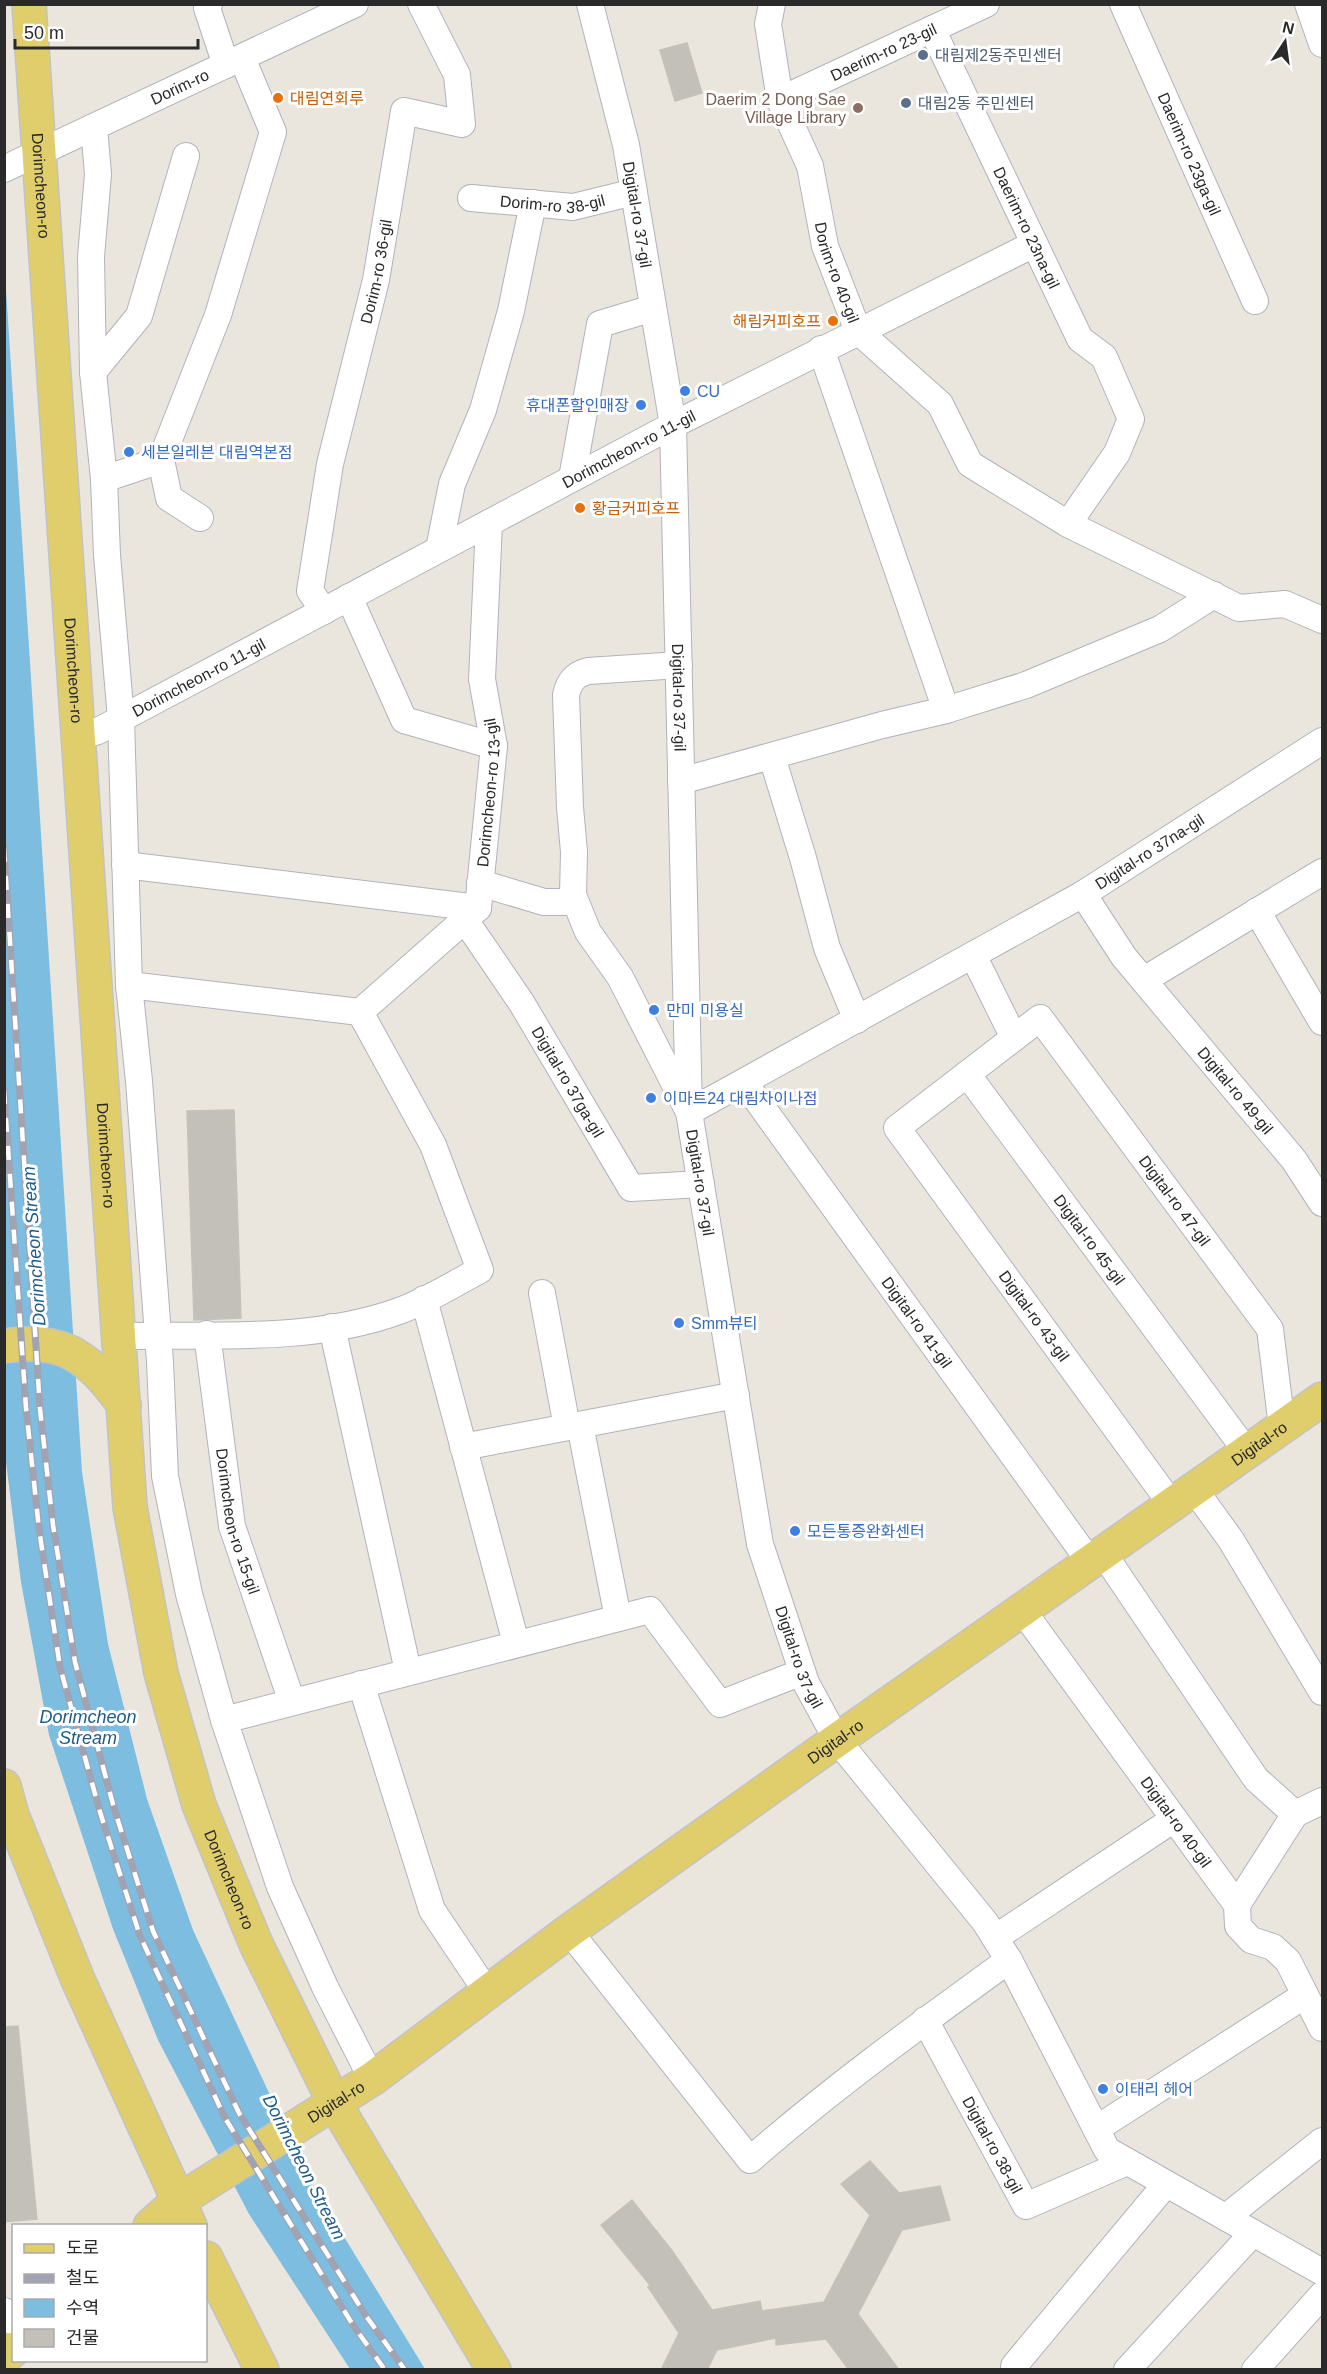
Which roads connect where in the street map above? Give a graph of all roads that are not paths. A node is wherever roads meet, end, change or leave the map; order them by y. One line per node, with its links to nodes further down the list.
1 (29, 4): 16 (main road, Dorimcheon-ro)
2 (209, 4): 12 (street)
3 (355, 4): 12 (street, Dorim-ro)
4 (421, 4): 36 (street, Dorim-ro 36-gil)
5 (590, 4): 17 (street, Digital-ro 37-gil)
6 (772, 4): 13 (street, Dorim-ro 40-gil)
7 (986, 4): 10 (street, Daerim-ro 23-gil)
8 (1123, 4): 21 (street, Daerim-ro 23ga-gil)
9 (1308, 4): 11 (street)
10 (933, 29): 13 (street, Daerim-ro 23-gil); 20 (street, Daerim-ro 23na-gil)
11 (1323, 44)
12 (234, 61): 14 (street, Dorim-ro); 27 (street)
13 (780, 99): 23 (street, Dorim-ro 40-gil)
14 (94, 127): 16 (street, Dorim-ro); 25 (street)
15 (186, 156): 25 (street)
16 (19, 162): 41 (main road, Dorimcheon-ro)
17 (633, 192): 19 (street, Dorim-ro 38-gil); 22 (street, Digital-ro 37-gil)
18 (471, 198): 19 (street, Dorim-ro 38-gil)
19 (533, 203): 33 (street)
20 (1034, 244): 23 (street, Dorimcheon-ro 11-gil); 32 (street, Daerim-ro 23na-gil)
21 (1256, 301)
22 (653, 308): 26 (street, Digital-ro 37-gil); 28 (street)
23 (858, 331): 24 (street, Dorimcheon-ro 11-gil); 32 (street, Dorim-ro 40-gil)
24 (821, 349): 26 (street, Dorimcheon-ro 11-gil); 39 (street)
25 (93, 372): 29 (street)
26 (673, 425): 28 (street, Dorimcheon-ro 11-gil); 38 (street, Digital-ro 37-gil)
27 (161, 460): 29 (street); 30 (street)
28 (572, 478): 31 (street, Dorimcheon-ro 11-gil)
29 (104, 479): 40 (street)
30 (200, 518)
31 (489, 523): 33 (street, Dorimcheon-ro 11-gil); 43 (street, Dorimcheon-ro 13-gil)
32 (1068, 524): 34 (street, Dorim-ro 40-gil)
33 (439, 549): 35 (street, Dorimcheon-ro 11-gil)
34 (1214, 595): 37 (street, Dorim-ro 40-gil); 39 (street)
35 (349, 597): 36 (street, Dorimcheon-ro 11-gil); 43 (street)
36 (324, 611): 40 (street, Dorimcheon-ro 11-gil)
37 (1323, 620)
38 (679, 665): 45 (street, Digital-ro 37-gil); 49 (street)
39 (946, 710): 44 (street)
40 (121, 719): 41 (street, Dorimcheon-ro 11-gil); 46 (street)
41 (78, 737): 69 (main road, Dorimcheon-ro)
42 (1323, 741): 48 (street, Digital-ro 37na-gil)
43 (494, 746): 50 (street, Dorimcheon-ro 13-gil)
44 (772, 757): 45 (street); 56 (street)
45 (681, 781): 61 (street, Digital-ro 37-gil)
46 (125, 865): 50 (street); 54 (street)
47 (1323, 872): 51 (street)
48 (1083, 894): 52 (street, Digital-ro 37na-gil); 53 (street, Digital-ro 49-gil)
49 (575, 902): 50 (street); 61 (street)
50 (474, 904): 55 (street); 62 (street, Digital-ro 37ga-gil)
51 (1257, 911): 53 (street); 57 (street)
52 (973, 955): 56 (street, Digital-ro 37na-gil); 58 (street)
53 (1143, 980): 63 (street, Digital-ro 49-gil)
54 (129, 985): 55 (street); 68 (street)
55 (360, 1012): 65 (street)
56 (857, 1020): 60 (street, Digital-ro 37na-gil)
57 (1323, 1022)
58 (1014, 1038): 59 (street); 75 (street, Digital-ro 47-gil)
59 (967, 1074): 77 (street, Digital-ro 45-gil); 78 (street, Digital-ro 43-gil)
60 (744, 1082): 61 (street, Digital-ro 37na-gil); 79 (street, Digital-ro 41-gil)
61 (689, 1112): 62 (street, Digital-ro 37-gil)
62 (701, 1184): 71 (street, Digital-ro 37-gil)
63 (1323, 1203)
64 (542, 1293): 74 (street)
65 (424, 1299): 66 (street); 76 (street)
66 (332, 1326): 67 (street); 83 (street)
67 (207, 1334): 68 (street); 87 (street, Dorimcheon-ro 15-gil)
68 (158, 1335): 69 (street); 88 (street)
69 (119, 1336): 72 (main road, Dorimcheon-ro)
70 (4, 1346): 72 (main road)
71 (736, 1395): 74 (street); 84 (street, Digital-ro 37-gil)
72 (117, 1396): 103 (main road, Dorimcheon-ro)
73 (1323, 1399): 75 (main road, Digital-ro)
74 (574, 1426): 76 (street); 81 (street)
75 (1282, 1427): 77 (main road, Digital-ro)
76 (463, 1447): 82 (street)
77 (1247, 1452): 78 (main road, Digital-ro)
78 (1183, 1497): 79 (main road, Digital-ro); 86 (street)
79 (1097, 1557): 80 (main road, Digital-ro); 92 (street)
80 (1023, 1610): 89 (main road, Digital-ro); 93 (street, Digital-ro 40-gil)
81 (618, 1618): 82 (street); 84 (street)
82 (516, 1643): 83 (street)
83 (408, 1671): 85 (street)
84 (802, 1672): 89 (street, Digital-ro 37-gil)
85 (361, 1684): 87 (street); 98 (street)
86 (1323, 1692)
87 (292, 1701): 88 (street)
88 (224, 1719): 102 (street)
89 (837, 1740): 95 (main road, Digital-ro); 96 (street)
90 (4, 1786): 108 (main road)
91 (1323, 1801): 92 (street)
92 (1295, 1814): 94 (street)
93 (1174, 1819): 94 (street, Digital-ro 40-gil); 96 (street)
94 (1237, 1905): 99 (street, Digital-ro 40-gil)
95 (569, 1931): 98 (main road, Digital-ro); 100 (street)
96 (995, 1938): 97 (street)
97 (1009, 1959): 100 (street); 104 (street)
98 (487, 1992): 102 (main road, Digital-ro)
99 (1305, 1995): 101 (street, Digital-ro 40-gil); 104 (street)
100 (925, 2020): 106 (street, Digital-ro 38-gil)
101 (1323, 2028)
102 (372, 2079): 103 (main road, Digital-ro)
103 (323, 2111): 108 (main road, Digital-ro); 117 (main road, Dorimcheon-ro)
104 (1096, 2129): 106 (street)
105 (1323, 2141): 109 (street)
106 (1127, 2162): 107 (street)
107 (1166, 2184): 109 (street); 118 (street)
108 (190, 2204): 110 (main road, Digital-ro)
109 (1227, 2218): 111 (street)
110 (154, 2224)
111 (1253, 2233): 113 (street); 119 (street)
112 (207, 2260): 116 (main road)
113 (1323, 2272)
114 (1323, 2295): 120 (street)
115 (207, 2319): 116 (main road)
116 (257, 2361)
117 (494, 2370)
118 (1017, 2370)
119 (1127, 2370)
120 (1255, 2370)

